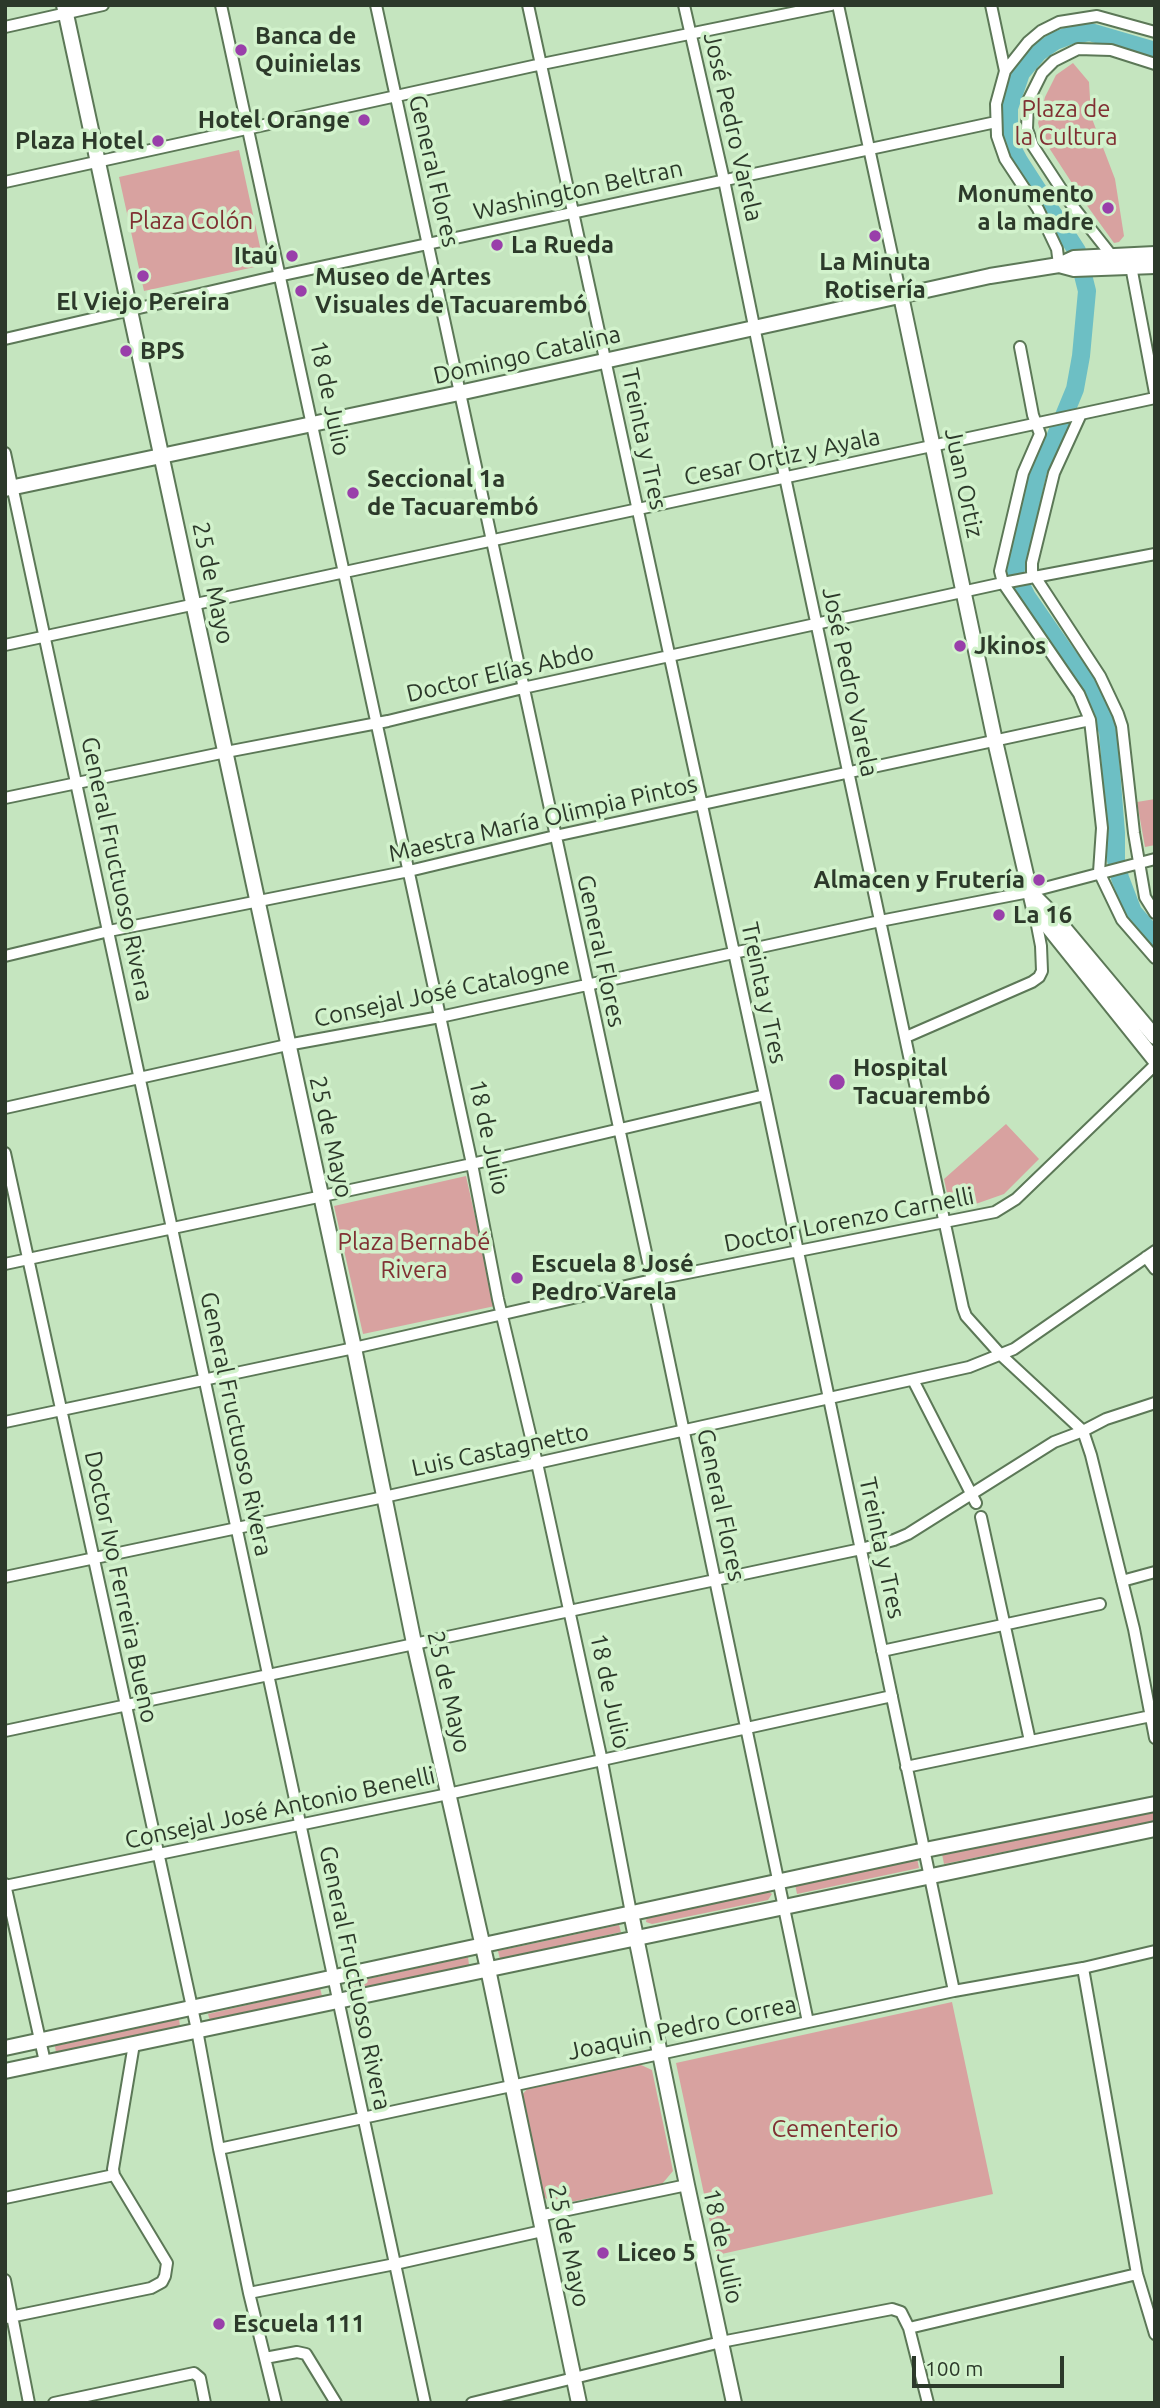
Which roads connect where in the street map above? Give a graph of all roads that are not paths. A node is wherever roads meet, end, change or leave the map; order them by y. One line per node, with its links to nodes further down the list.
1 (103, 5): 9 (street)
2 (221, 5): 18 (street, 18 de Julio)
3 (376, 5): 16 (street, General Flores)
4 (528, 5): 13 (street, Treinta y Tres)
5 (684, 5): 12 (street, José Pedro Varela)
6 (831, 5): 12 (street)
7 (838, 5): 19 (street, Juan Ortiz)
8 (991, 5): 15 (street)
9 (65, 9): 10 (street); 20 (street, 25 de Mayo)
10 (5, 27)
11 (1155, 32): 15 (street)
12 (690, 34): 13 (street); 21 (street, José Pedro Varela)
13 (542, 64): 16 (street); 23 (street, Treinta y Tres)
14 (1155, 64): 26 (street)
15 (1006, 71): 17 (street)
16 (395, 97): 18 (street); 24 (street, General Flores)
17 (996, 122): 19 (street, Washington Beltran); 28 (street)
18 (248, 130): 20 (street); 30 (street, 18 de Julio)
19 (869, 149): 21 (street, Washington Beltran); 31 (street, Juan Ortiz)
20 (99, 162): 22 (street); 32 (street, 25 de Mayo)
21 (724, 180): 23 (street, Washington Beltran); 33 (street, José Pedro Varela)
22 (5, 182)
23 (574, 214): 24 (street, Washington Beltran); 36 (street, Treinta y Tres)
24 (429, 243): 30 (street, Washington Beltran); 37 (street, General Flores)
25 (1155, 254): 27 (street)
26 (1107, 261): 27 (street); 28 (street, Domingo Catalina)
27 (1130, 261): 29 (street); 38 (street)
28 (1059, 265): 31 (street, Domingo Catalina)
29 (1155, 266)
30 (280, 275): 32 (street, Washington Beltran); 41 (street, 18 de Julio)
31 (901, 296): 33 (street, Domingo Catalina); 42 (street, Juan Ortiz)
32 (131, 308): 34 (street, Washington Beltran); 44 (street, 25 de Mayo)
33 (755, 329): 36 (street, Domingo Catalina); 45 (street, José Pedro Varela)
34 (5, 339)
35 (1020, 347): 40 (street)
36 (606, 360): 37 (street, Domingo Catalina); 47 (street, Treinta y Tres)
37 (459, 393): 41 (street, Domingo Catalina); 48 (street, General Flores)
38 (1155, 396): 39 (street, Cesar Ortiz y Ayala)
39 (1078, 415): 40 (street, Cesar Ortiz y Ayala); 51 (street)
40 (1036, 422): 42 (street, Cesar Ortiz y Ayala); 52 (street)
41 (312, 425): 44 (street, Domingo Catalina); 50 (street, 18 de Julio)
42 (933, 446): 45 (street, Cesar Ortiz y Ayala); 53 (street, Juan Ortiz)
43 (5, 453): 46 (street, General Fructuoso Rivera)
44 (162, 456): 46 (street, Domingo Catalina); 54 (street, 25 de Mayo)
45 (785, 477): 47 (street, Cesar Ortiz y Ayala); 55 (street, José Pedro Varela)
46 (9, 488): 56 (street, General Fructuoso Rivera)
47 (638, 510): 48 (street, Cesar Ortiz y Ayala); 58 (street, Treinta y Tres)
48 (492, 542): 50 (street, Cesar Ortiz y Ayala); 59 (street, General Flores)
49 (1155, 554): 51 (street, Doctor Elías Abdo)
50 (344, 570): 54 (street, Cesar Ortiz y Ayala); 61 (street, 18 de Julio)
51 (1032, 579): 52 (street, Doctor Elías Abdo); 70 (street)
52 (1008, 582): 53 (street, Doctor Elías Abdo); 60 (street)
53 (964, 592): 55 (street, Doctor Elías Abdo); 62 (street, Juan Ortiz)
54 (194, 604): 56 (street, Cesar Ortiz y Ayala); 63 (street, 25 de Mayo)
55 (817, 624): 58 (street, Doctor Elías Abdo); 64 (street, José Pedro Varela)
56 (45, 636): 57 (street, Cesar Ortiz y Ayala); 65 (street, General Fructuoso Rivera)
57 (5, 645)
58 (669, 658): 59 (street, Doctor Elías Abdo); 67 (street, Treinta y Tres)
59 (523, 688): 61 (street, Doctor Elías Abdo); 68 (street, General Flores)
60 (1090, 720): 62 (street, Maestra María Olimpia Pintos); 72 (street)
61 (376, 723): 63 (street, Doctor Elías Abdo); 71 (street, 18 de Julio)
62 (995, 741): 64 (street, Maestra María Olimpia Pintos); 73 (street, Juan Ortiz)
63 (226, 752): 65 (street, Doctor Elías Abdo); 74 (street, 25 de Mayo)
64 (848, 773): 67 (street, Maestra María Olimpia Pintos); 77 (street, José Pedro Varela)
65 (76, 782): 66 (street, Doctor Elías Abdo); 78 (street, General Fructuoso Rivera)
66 (5, 798)
67 (702, 805): 68 (street, Maestra María Olimpia Pintos); 79 (street, Treinta y Tres)
68 (555, 836): 71 (street, Maestra María Olimpia Pintos); 82 (street, General Flores)
69 (1155, 859): 70 (street, Consejal José Catalogne)
70 (1137, 863): 72 (street, Consejal José Catalogne); 76 (street)
71 (409, 871): 74 (street, Maestra María Olimpia Pintos); 83 (street, 18 de Julio)
72 (1102, 872): 73 (street, Consejal José Catalogne); 81 (street)
73 (1029, 892): 75 (street, Juan Ortiz); 77 (street, Consejal José Catalogne); 85 (street)
74 (257, 900): 78 (street, Maestra María Olimpia Pintos); 86 (street, 25 de Mayo)
75 (1034, 909): 84 (street, Juan Ortiz); 87 (street)
76 (1155, 913)
77 (880, 921): 79 (street, Consejal José Catalogne); 84 (street, José Pedro Varela)
78 (109, 931): 80 (street, Maestra María Olimpia Pintos); 88 (street, General Fructuoso Rivera)
79 (734, 953): 82 (street, Consejal José Catalogne); 89 (street, Treinta y Tres)
80 (5, 956)
81 (1155, 958)
82 (587, 984): 83 (street, Consejal José Catalogne); 91 (street, General Flores)
83 (440, 1017): 86 (street, Consejal José Catalogne); 93 (street, 18 de Julio)
84 (906, 1037): 95 (street, José Pedro Varela)
85 (1155, 1037)
86 (287, 1045): 88 (street, Consejal José Catalogne); 94 (street, 25 de Mayo)
87 (1155, 1063): 95 (street, Doctor Lorenzo Carnelli)
88 (141, 1079): 90 (street, Consejal José Catalogne); 96 (street, General Fructuoso Rivera)
89 (765, 1095): 91 (street); 97 (street, Treinta y Tres)
90 (5, 1108)
91 (618, 1129): 93 (street); 102 (street, General Flores)
92 (5, 1153): 99 (street, Doctor Ivo Ferreira Bueno)
93 (472, 1164): 94 (street); 103 (street, 18 de Julio)
94 (321, 1195): 96 (street); 104 (street, 25 de Mayo)
95 (944, 1222): 97 (street, Doctor Lorenzo Carnelli); 105 (street, José Pedro Varela)
96 (173, 1227): 99 (street); 106 (street, General Fructuoso Rivera)
97 (797, 1251): 102 (street, Doctor Lorenzo Carnelli); 108 (street, Treinta y Tres)
98 (1151, 1254): 101 (street); 105 (street, Luis Castagnetto)
99 (29, 1259): 100 (street); 110 (street, Doctor Ivo Ferreira Bueno)
100 (5, 1264)
101 (1155, 1269)
102 (652, 1280): 103 (street, Doctor Lorenzo Carnelli); 112 (street, General Flores)
103 (502, 1315): 104 (street, Doctor Lorenzo Carnelli); 114 (street, 18 de Julio)
104 (354, 1348): 106 (street, Doctor Lorenzo Carnelli); 115 (street, 25 de Mayo)
105 (1001, 1355): 107 (street, Luis Castagnetto); 113 (street, José Pedro Varela)
106 (205, 1380): 110 (street, Doctor Lorenzo Carnelli); 118 (street, General Fructuoso Rivera)
107 (913, 1380): 108 (street, Luis Castagnetto); 116 (street)
108 (829, 1399): 112 (street, Luis Castagnetto); 119 (street, Treinta y Tres)
109 (1155, 1403): 113 (street)
110 (61, 1410): 111 (street, Doctor Lorenzo Carnelli); 120 (street, Doctor Ivo Ferreira Bueno)
111 (5, 1422)
112 (683, 1431): 114 (street, Luis Castagnetto); 123 (street, General Flores)
113 (1083, 1431): 116 (street); 124 (street)
114 (537, 1463): 115 (street, Luis Castagnetto); 126 (street, 18 de Julio)
115 (384, 1497): 118 (street, Luis Castagnetto); 128 (street, 25 de Mayo)
116 (974, 1499): 119 (street)
117 (981, 1517): 127 (street)
118 (236, 1527): 120 (street, Luis Castagnetto); 130 (street, General Fructuoso Rivera)
119 (862, 1549): 123 (street); 129 (street, Treinta y Tres)
120 (94, 1558): 122 (street, Luis Castagnetto); 133 (street, Doctor Ivo Ferreira Bueno)
121 (1155, 1572): 124 (street)
122 (5, 1577)
123 (715, 1579): 126 (street); 135 (street, General Flores)
124 (1122, 1581): 132 (street)
125 (1100, 1604): 127 (street)
126 (569, 1612): 128 (street); 139 (street, 18 de Julio)
127 (1004, 1624): 129 (street); 138 (street)
128 (414, 1643): 130 (street); 141 (street, 25 de Mayo)
129 (882, 1651): 131 (street, Treinta y Tres)
130 (268, 1675): 133 (street); 143 (street, General Fructuoso Rivera)
131 (892, 1696): 135 (street, Consejal José Antonio Benelli); 140 (street, Treinta y Tres)
132 (1152, 1702): 134 (street)
133 (126, 1706): 136 (street); 146 (street, Doctor Ivo Ferreira Bueno)
134 (1151, 1716): 137 (street); 138 (street)
135 (746, 1727): 139 (street, Consejal José Antonio Benelli); 148 (street, General Flores)
136 (5, 1731)
137 (1155, 1738)
138 (1030, 1741): 140 (street)
139 (602, 1761): 141 (street, Consejal José Antonio Benelli); 151 (street, 18 de Julio)
140 (906, 1767): 145 (street, Treinta y Tres)
141 (449, 1794): 143 (street, Consejal José Antonio Benelli); 153 (street, 25 de Mayo)
142 (1155, 1804): 145 (street)
143 (300, 1824): 146 (street, Consejal José Antonio Benelli); 157 (street, General Fructuoso Rivera)
144 (1155, 1829): 147 (street)
145 (925, 1850): 147 (street, Treinta y Tres); 148 (street)
146 (159, 1856): 149 (street, Consejal José Antonio Benelli); 160 (street, Doctor Ivo Ferreira Bueno)
147 (930, 1875): 150 (street); 158 (street, Treinta y Tres)
148 (779, 1882): 150 (street, General Flores); 151 (street)
149 (5, 1886): 163 (street)
150 (785, 1905): 152 (street); 161 (street, General Flores)
151 (631, 1913): 152 (street, 18 de Julio); 153 (street)
152 (637, 1939): 156 (street); 166 (street, 18 de Julio)
153 (482, 1944): 156 (street, 25 de Mayo); 157 (street)
154 (1155, 1951): 155 (street, Joaquin Pedro Correa)
155 (1083, 1968): 158 (street, Joaquin Pedro Correa); 178 (street)
156 (488, 1969): 159 (street); 169 (street, 25 de Mayo)
157 (334, 1978): 159 (street, General Fructuoso Rivera); 160 (street)
158 (954, 1992): 161 (street, Joaquin Pedro Correa)
159 (339, 2001): 162 (street); 170 (street, General Fructuoso Rivera)
160 (192, 2008): 162 (street, Doctor Ivo Ferreira Bueno); 163 (street)
161 (808, 2022): 166 (street, Joaquin Pedro Correa)
162 (197, 2030): 164 (street); 171 (street, Doctor Ivo Ferreira Bueno)
163 (40, 2040): 165 (street); 167 (street)
164 (134, 2044): 167 (street); 172 (street)
165 (5, 2048)
166 (660, 2054): 169 (street, Joaquin Pedro Correa); 173 (street, 18 de Julio)
167 (45, 2062): 168 (street)
168 (5, 2071)
169 (512, 2087): 170 (street, Joaquin Pedro Correa); 175 (street, 25 de Mayo)
170 (364, 2119): 171 (street, Joaquin Pedro Correa); 177 (street, General Fructuoso Rivera)
171 (219, 2149): 180 (street, Doctor Ivo Ferreira Bueno)
172 (114, 2175): 174 (street); 181 (street)
173 (687, 2185): 175 (street); 184 (street, 18 de Julio)
174 (5, 2198)
175 (539, 2216): 176 (street, 25 de Mayo)
176 (542, 2231): 177 (street); 186 (street, 25 de Mayo)
177 (395, 2264): 180 (street); 193 (street, General Fructuoso Rivera)
178 (1138, 2274): 182 (street); 183 (street)
179 (5, 2280): 181 (street)
180 (249, 2293): 185 (street, Doctor Ivo Ferreira Bueno)
181 (9, 2317): 188 (street)
182 (909, 2328): 184 (street); 197 (street)
183 (1155, 2334)
184 (721, 2342): 186 (street); 196 (street, 18 de Julio)
185 (265, 2358): 191 (street, Doctor Ivo Ferreira Bueno); 192 (street)
186 (575, 2379): 194 (street); 195 (street, 25 de Mayo)
187 (94, 2399): 189 (street); 190 (street)
188 (29, 2403)
189 (54, 2403)
190 (205, 2403)
191 (276, 2403)
192 (336, 2403)
193 (425, 2403)
194 (472, 2403)
195 (579, 2403)
196 (734, 2403)
197 (928, 2403)

